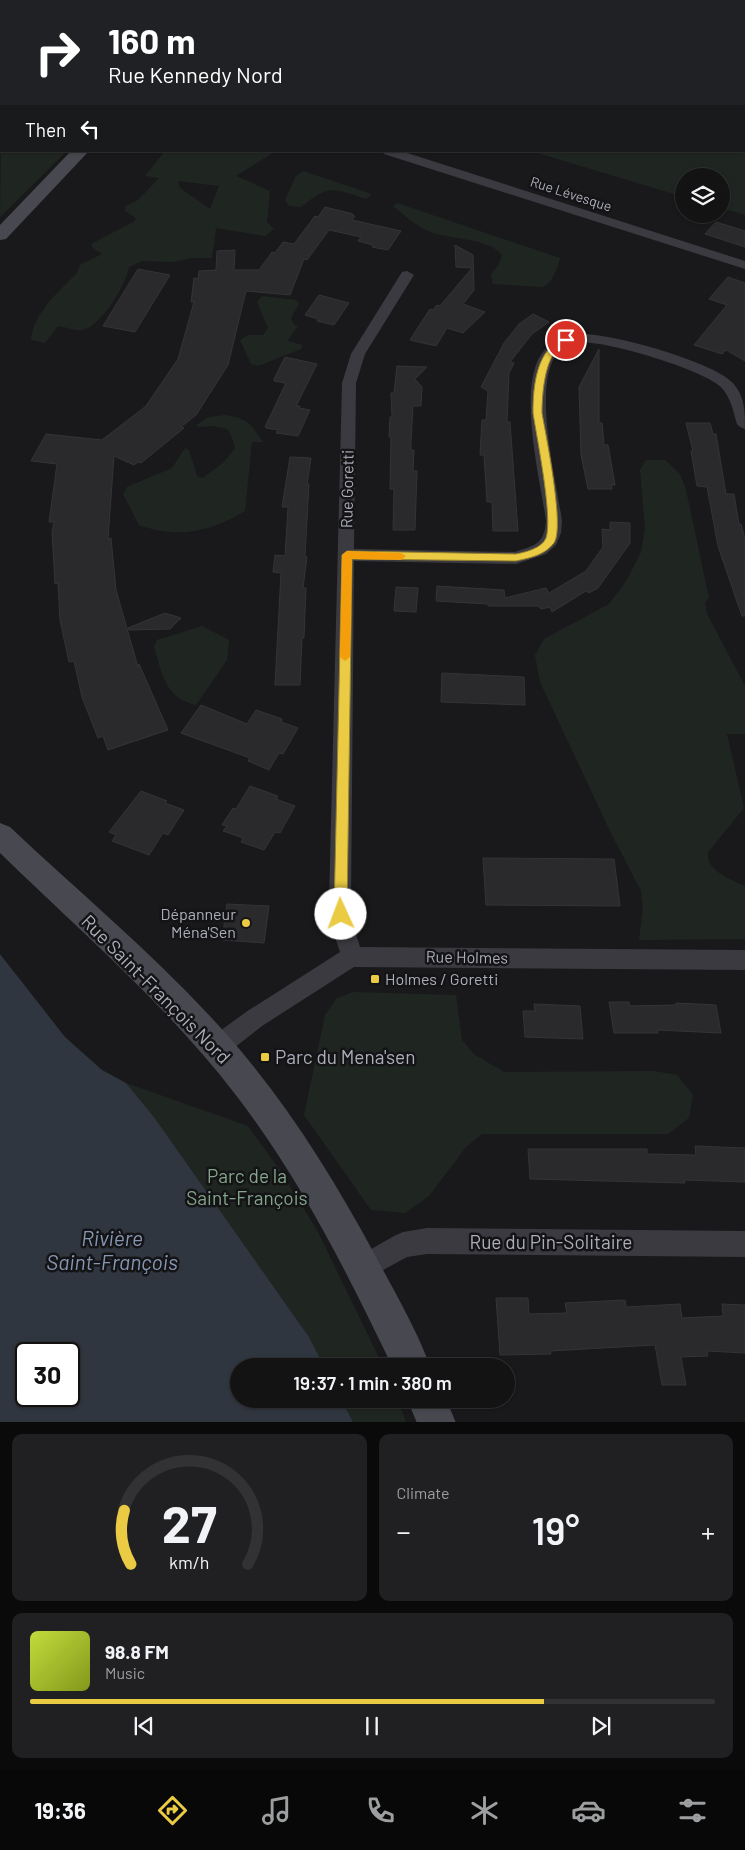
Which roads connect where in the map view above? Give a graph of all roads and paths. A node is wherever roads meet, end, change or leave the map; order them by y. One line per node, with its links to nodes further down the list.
1 (80, 152): 3 (street)
2 (391, 152): 4 (street, Rue Lévesque)
3 (0, 235)
4 (745, 265)
5 (407, 275): 7 (street, Rue Goretti)
6 (745, 424): 7 (street)
7 (347, 555): 9 (street, Rue Goretti)
8 (0, 835): 11 (street, Rue Saint-François Nord)
9 (352, 957): 10 (street, Rue Holmes); 11 (street, Rue Holmes)
10 (745, 960)
11 (217, 1047): 13 (street, Rue Saint-François Nord)
12 (745, 1244): 13 (street, Rue du Pin-Solitaire)
13 (363, 1268): 14 (street, Rue Saint-François Nord)
14 (407, 1358)
15 (430, 1408): 16 (street)
16 (437, 1422)

